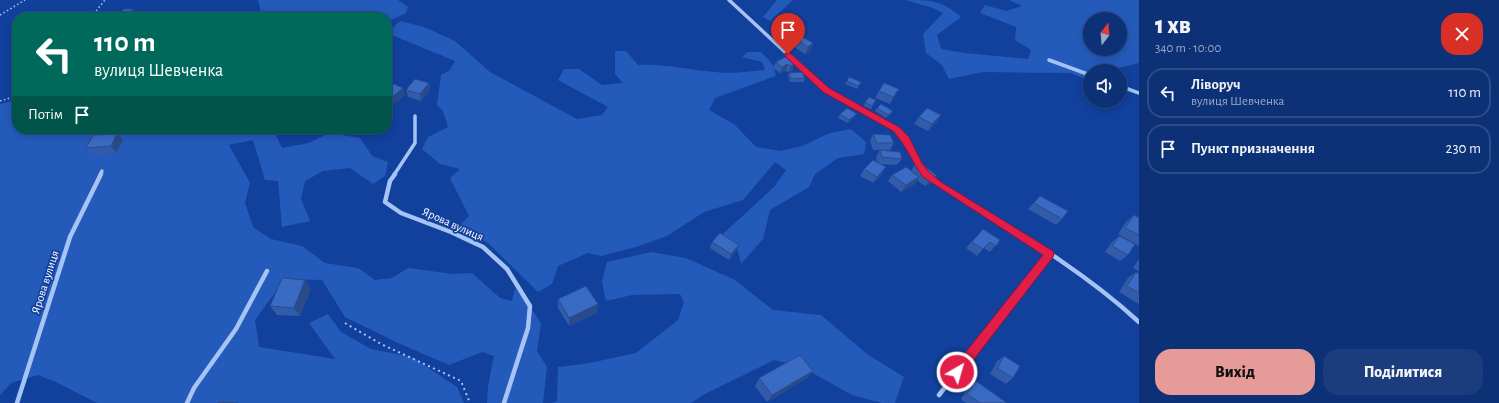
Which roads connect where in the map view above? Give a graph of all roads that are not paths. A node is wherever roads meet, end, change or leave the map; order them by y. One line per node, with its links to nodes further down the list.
1 (729, 0): 8 (street)
2 (1049, 60): 3 (street)
3 (1083, 72)
4 (1127, 89): 5 (street)
5 (1139, 93)
6 (415, 116): 14 (street, Ярова вулиця)
7 (102, 171): 12 (street, Ярова вулиця)
8 (1049, 254): 10 (street); 11 (street)
9 (267, 271): 13 (street)
10 (1139, 322)
11 (938, 395)
12 (17, 403)
13 (187, 403)
14 (504, 403)

